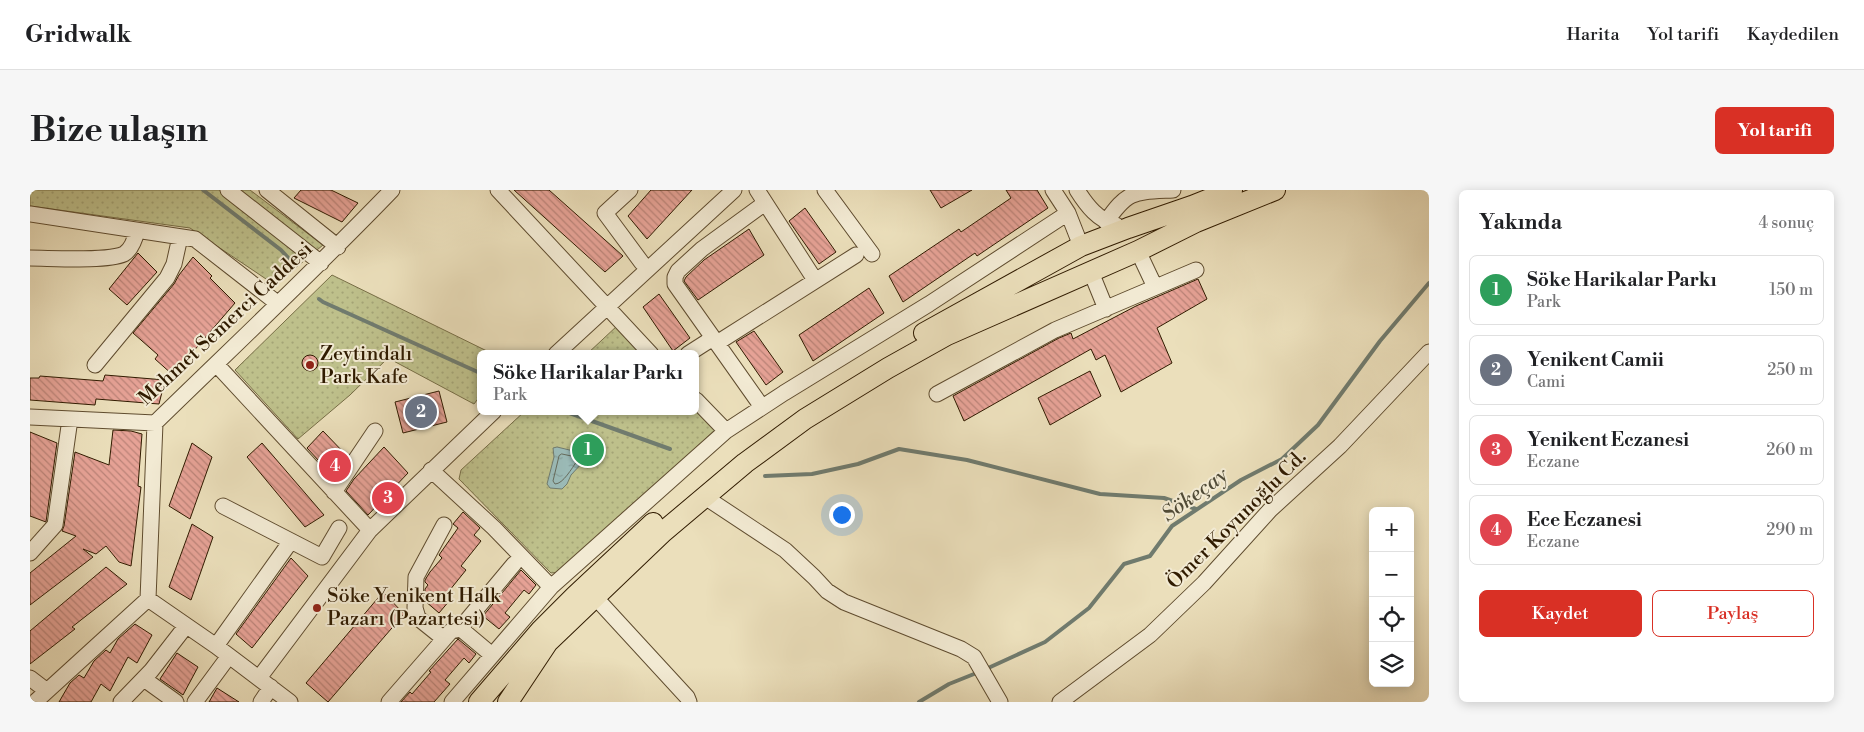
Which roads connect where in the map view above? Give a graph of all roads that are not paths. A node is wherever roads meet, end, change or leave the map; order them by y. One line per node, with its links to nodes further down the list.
1 (228, 190): 28 (street)
2 (268, 190): 22 (street)
3 (392, 190): 22 (street, Mehmet Semerci Caddesi)
4 (498, 190): 35 (street)
5 (630, 190): 29 (street)
6 (734, 190): 35 (street)
7 (757, 190): 14 (street)
8 (825, 190): 25 (street)
9 (1053, 190): 16 (street)
10 (1077, 190): 18 (street)
11 (1173, 190): 15 (street); 18 (street)
12 (1232, 190): 15 (main road)
13 (1275, 190): 24 (main road)
14 (765, 203): 32 (street); 38 (street)
15 (1176, 211): 19 (main road)
16 (1068, 213): 23 (street); 48 (street)
17 (30, 214): 20 (street)
18 (1106, 222): 19 (street)
19 (1128, 228): 23 (main road); 24 (main road)
20 (137, 231): 21 (street); 27 (street)
21 (180, 237): 34 (street); 45 (street)
22 (338, 246): 28 (street, Mehmet Semerci Caddesi)
23 (1081, 246): 31 (main road); 87 (main road)
24 (1138, 251): 31 (main road); 33 (street)
25 (872, 254)
26 (856, 255): 32 (street)
27 (30, 258)
28 (321, 263): 34 (street, Mehmet Semerci Caddesi)
29 (642, 263)
30 (1196, 270): 33 (street)
31 (1091, 272): 36 (street); 57 (main road)
32 (816, 280): 38 (street)
33 (1154, 288): 36 (street)
34 (277, 303): 44 (street, Mehmet Semerci Caddesi)
35 (606, 307): 39 (street); 40 (street)
36 (1106, 309): 46 (street)
37 (639, 330): 41 (street)
38 (715, 340): 42 (street); 48 (street)
39 (560, 350)
40 (647, 350)
41 (657, 350)
42 (696, 350)
43 (1429, 352): 91 (street, Ömer Koyunoğlu Cd.)
44 (216, 364): 52 (street, Mehmet Semerci Caddesi); 56 (street)
45 (95, 365)
46 (937, 394)
47 (699, 403): 53 (street)
48 (762, 407): 53 (street)
49 (490, 415): 55 (street)
50 (30, 417): 51 (street, Mehmet Semerci Caddesi)
51 (70, 419): 52 (street, Mehmet Semerci Caddesi); 62 (street)
52 (155, 423): 68 (street)
53 (726, 431): 66 (street)
54 (375, 432): 56 (street)
55 (431, 470): 61 (street); 66 (street)
56 (334, 492): 61 (street)
57 (705, 497): 67 (main road); 90 (street)
58 (223, 506): 63 (street)
59 (444, 525): 71 (street)
60 (339, 528): 63 (street)
61 (370, 530): 77 (street)
62 (36, 538): 64 (street)
63 (291, 541): 72 (street)
64 (30, 554)
65 (514, 564): 70 (street)
66 (551, 587): 73 (street)
67 (595, 597): 88 (main road); 89 (street)
68 (148, 599): 69 (street); 78 (street)
69 (186, 626): 72 (street); 76 (street)
70 (461, 630): 71 (street); 73 (street)
71 (443, 638): 85 (street)
72 (216, 646): 74 (street)
73 (492, 655): 86 (street)
74 (229, 656): 77 (street); 82 (street)
75 (30, 678): 78 (street)
76 (144, 679): 80 (street); 81 (street)
77 (265, 683): 83 (street); 84 (street)
78 (47, 690): 79 (street)
79 (35, 702)
80 (121, 702)
81 (176, 702)
82 (195, 702)
83 (261, 702)
84 (290, 702)
85 (389, 702)
86 (452, 702)
87 (479, 702)
88 (508, 702)
89 (689, 702)
90 (1000, 702)
91 (1060, 702)

